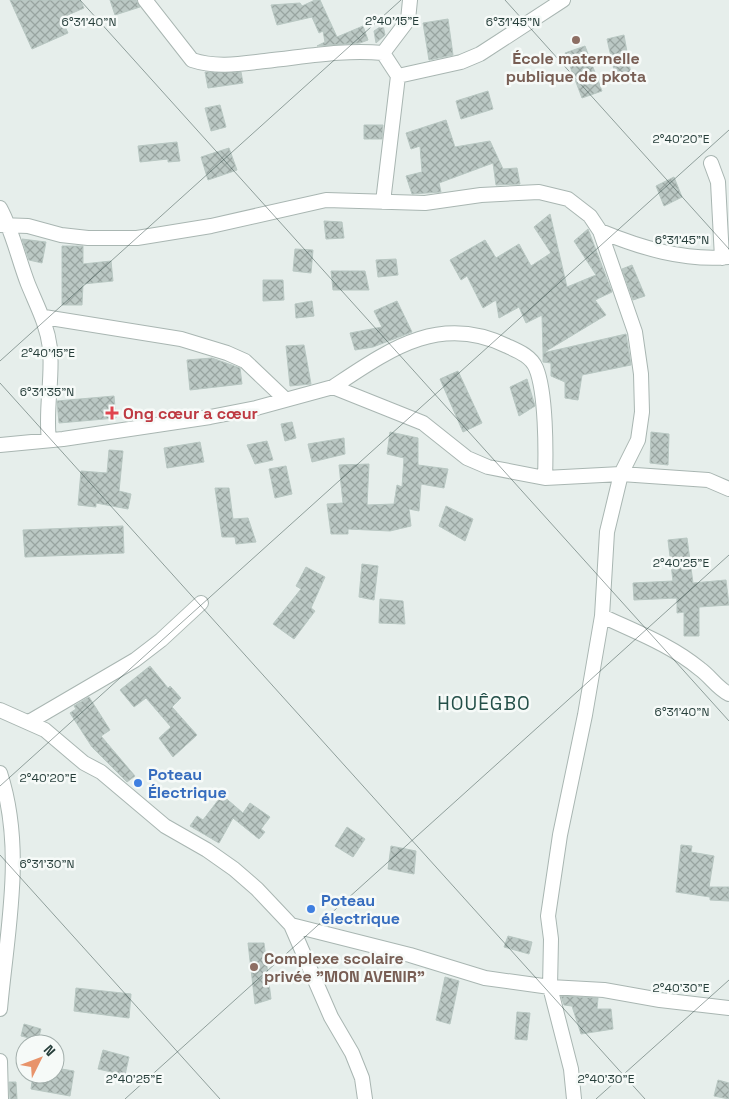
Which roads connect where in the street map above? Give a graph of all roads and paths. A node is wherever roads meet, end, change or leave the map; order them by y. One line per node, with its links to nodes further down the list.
1 (145, 0): 5 (street)
2 (410, 0): 5 (street)
3 (563, 0): 4 (street)
4 (546, 4): 6 (street)
5 (383, 53): 6 (street)
6 (398, 76): 8 (street)
7 (711, 163): 12 (street)
8 (383, 202): 10 (street); 11 (street)
9 (0, 208): 10 (street)
10 (4, 225): 13 (street)
11 (600, 231): 12 (street); 18 (street)
12 (726, 257)
13 (44, 317): 15 (street); 16 (street)
14 (333, 387): 15 (street); 19 (street); 19 (street)
15 (285, 399): 16 (street)
16 (49, 440): 17 (street)
17 (0, 445)
18 (621, 474): 19 (street); 20 (street); 22 (street)
19 (544, 478)
20 (729, 489)
21 (201, 602): 25 (street)
22 (602, 616): 23 (street); 28 (street)
23 (729, 694)
24 (0, 710): 25 (street)
25 (29, 722): 27 (street)
26 (0, 773): 30 (street)
27 (291, 925): 28 (street); 34 (street)
28 (550, 987): 29 (street); 32 (street)
29 (729, 1008)
30 (0, 1009)
31 (0, 1061): 33 (street)
32 (576, 1097)
33 (1, 1099)
34 (365, 1099)

